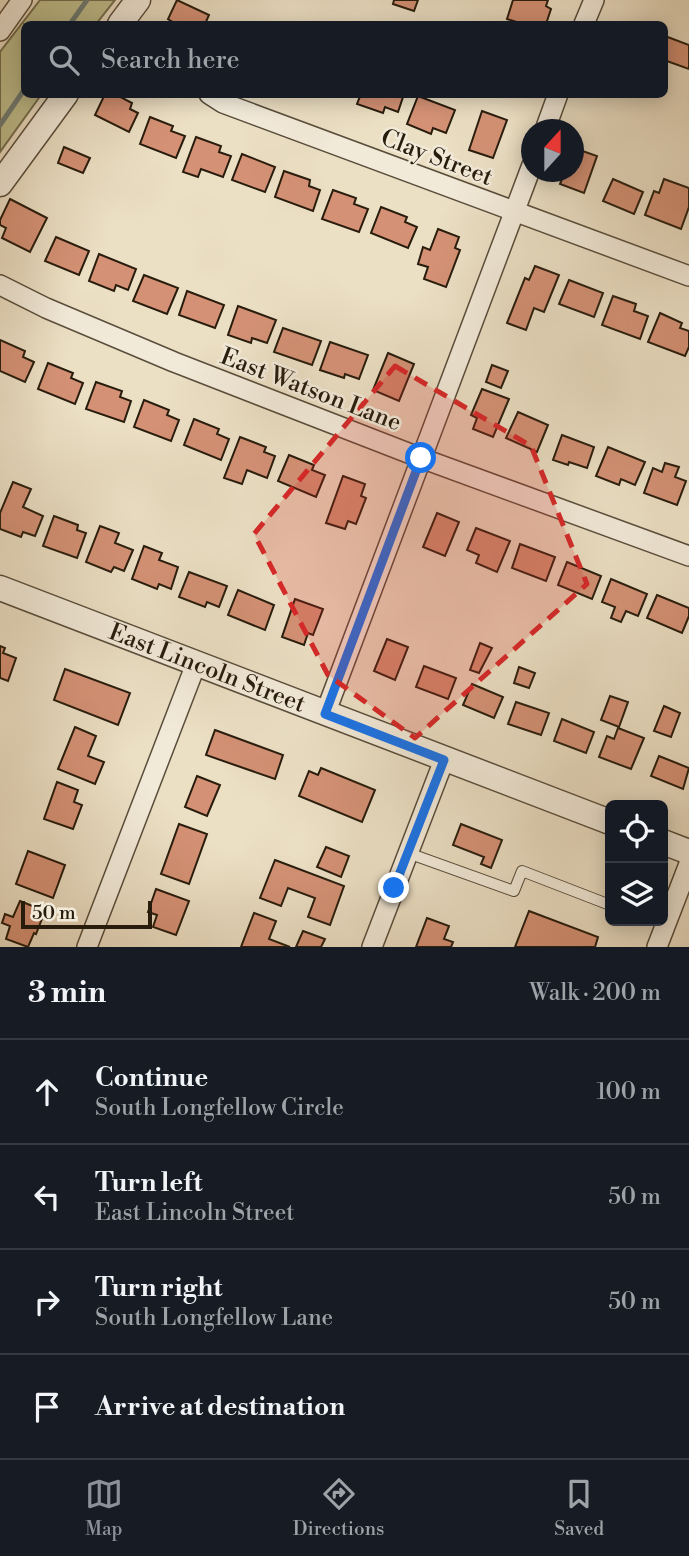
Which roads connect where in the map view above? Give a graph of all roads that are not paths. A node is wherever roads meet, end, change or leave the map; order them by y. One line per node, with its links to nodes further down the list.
1 (22, 0): 6 (street)
2 (138, 0): 4 (street)
3 (594, 0): 5 (street)
4 (122, 21)
5 (585, 21)
6 (2, 25)
7 (63, 98): 12 (street)
8 (215, 98): 13 (street, Clay Street)
9 (557, 98): 10 (street)
10 (549, 119)
11 (525, 182): 13 (street)
12 (0, 184)
13 (514, 212): 14 (street, Clay Street); 16 (street)
14 (689, 276)
15 (0, 285): 16 (street, East Watson Lane)
16 (421, 458): 17 (street, East Watson Lane); 20 (street)
17 (689, 555)
18 (0, 588): 19 (street, East Lincoln Street)
19 (196, 664): 20 (street, East Lincoln Street); 30 (street)
20 (325, 714): 21 (street, East Lincoln Street)
21 (444, 760): 22 (street, East Lincoln Street); 25 (street)
22 (605, 820)
23 (668, 844): 24 (street)
24 (689, 852)
25 (408, 853): 27 (lane); 31 (street)
26 (689, 864): 28 (street)
27 (605, 903)
28 (668, 905)
29 (659, 926): 32 (street)
30 (87, 947)
31 (372, 947)
32 (657, 947)

